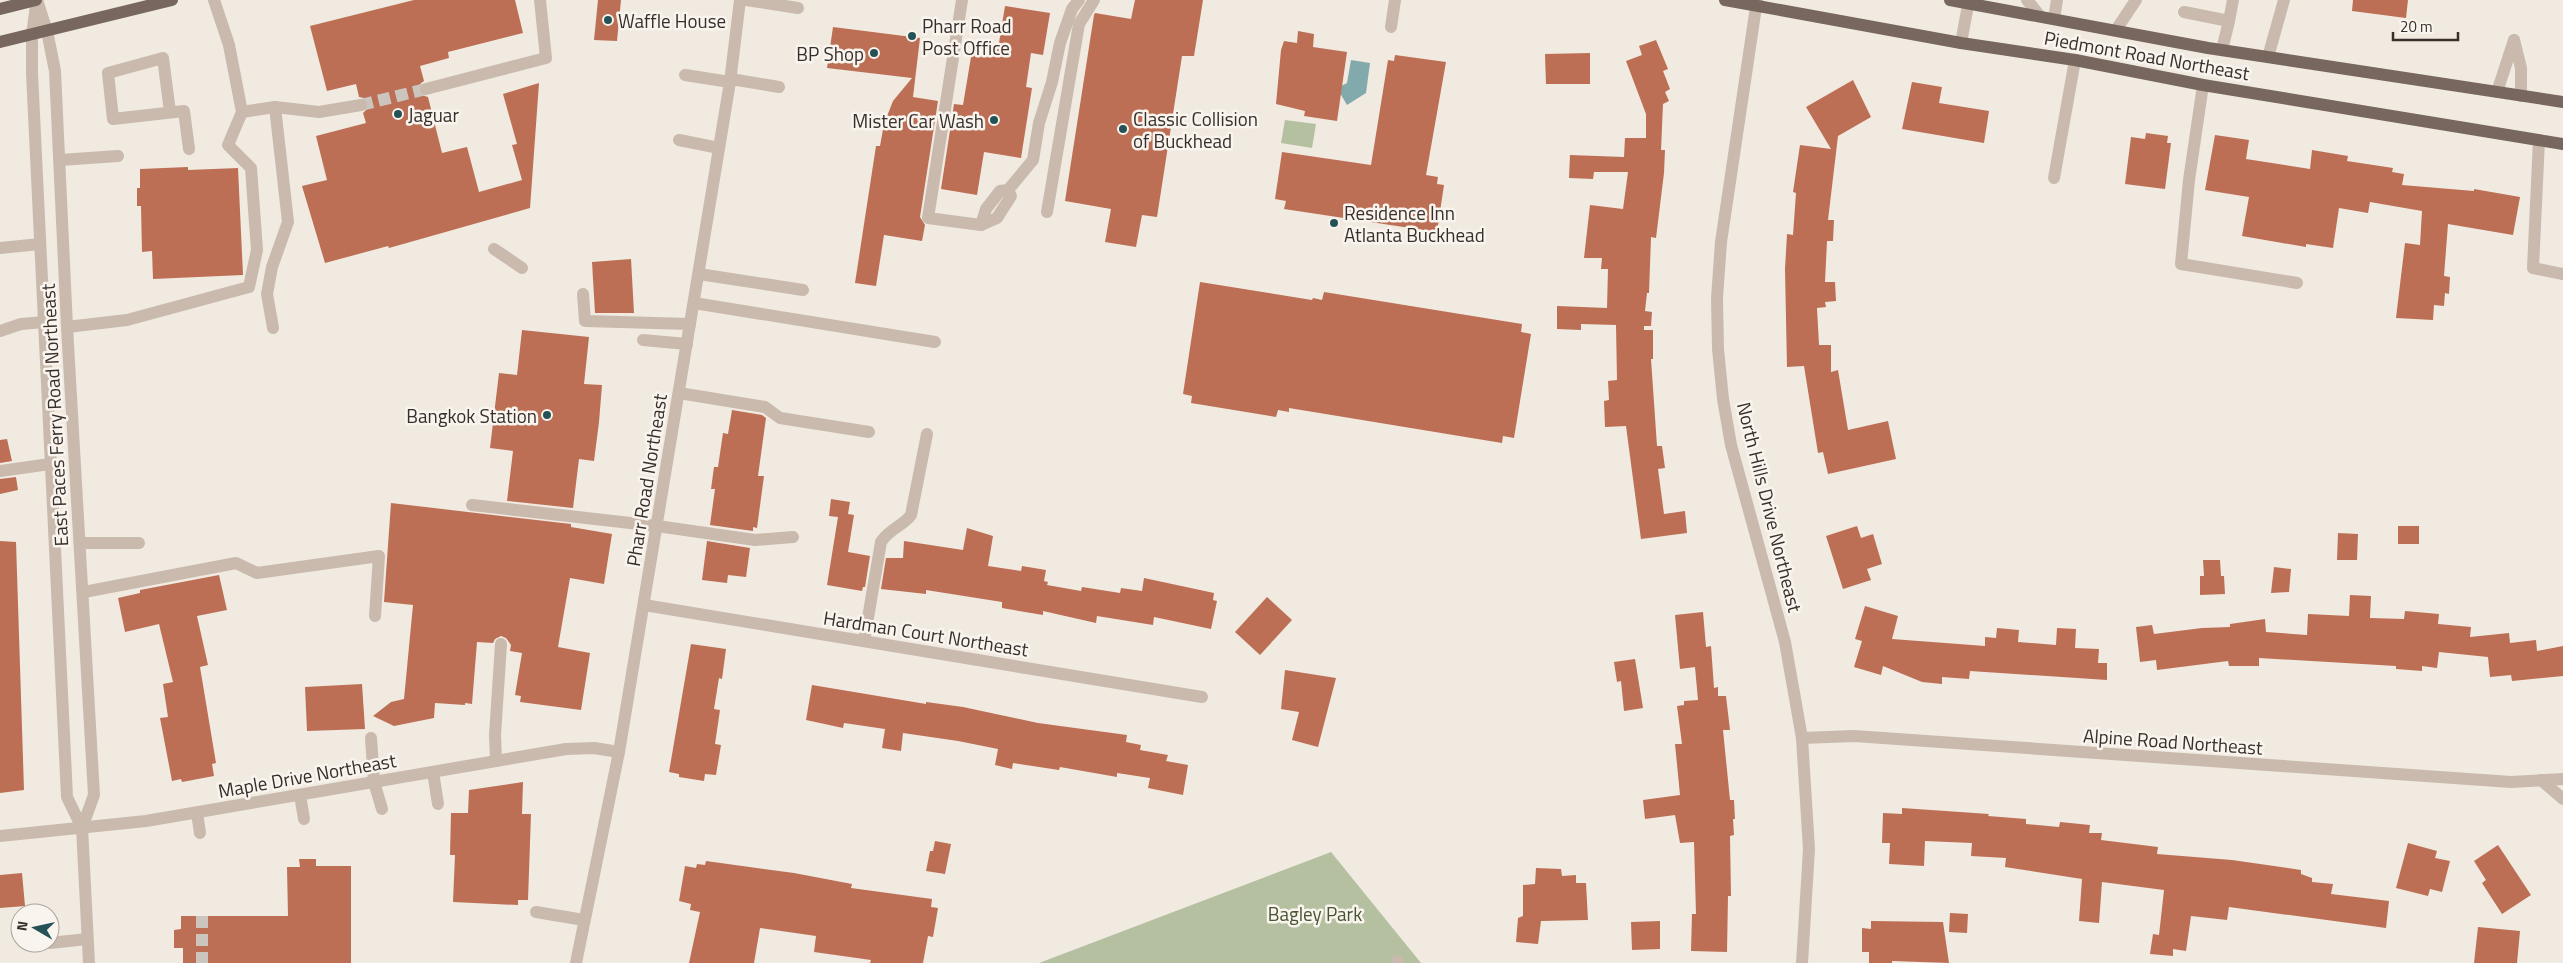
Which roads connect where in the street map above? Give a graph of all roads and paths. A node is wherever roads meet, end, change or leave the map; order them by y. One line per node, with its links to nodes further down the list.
1 (36, 0): 21 (main road)
2 (172, 0): 28 (main road)
3 (214, 0): 46 (street)
4 (540, 0): 39 (street)
5 (740, 0): 36 (street, Pharr Road Northeast)
6 (746, 0): 20 (street)
7 (962, 0): 8 (street)
8 (1079, 0)
9 (1094, 0): 55 (street)
10 (1395, 0): 26 (street)
11 (1724, 0): 19 (main road, Piedmont Road Northeast)
12 (1950, 0): 18 (main road, Piedmont Road Northeast)
13 (2027, 0): 23 (street)
14 (2058, 0): 24 (street)
15 (2136, 0): 27 (street)
16 (2233, 0): 25 (street)
17 (2284, 0): 33 (street)
18 (1969, 1): 23 (main road, Piedmont Road Northeast); 31 (street)
19 (1757, 2): 31 (main road, Piedmont Road Northeast); 91 (street, North Hills Drive Northeast)
20 (798, 8)
21 (0, 9)
22 (2184, 12): 25 (street)
23 (2040, 16): 24 (main road, Piedmont Road Northeast)
24 (2054, 18): 27 (main road, Piedmont Road Northeast)
25 (2229, 20): 32 (street)
26 (1391, 28)
27 (2116, 30): 32 (main road, Piedmont Road Northeast)
28 (47, 31): 29 (main road); 29 (street, East Paces Ferry Road Northeast); 53 (street, East Paces Ferry Road Northeast)
29 (32, 34): 30 (main road); 56 (street, East Paces Ferry Road Northeast)
30 (0, 42)
31 (1961, 43): 34 (main road, Piedmont Road Northeast)
32 (2222, 50): 33 (main road, Piedmont Road Northeast)
33 (2268, 57): 40 (main road, Piedmont Road Northeast)
34 (2075, 60): 37 (main road, Piedmont Road Northeast); 54 (street)
35 (684, 75): 36 (street)
36 (730, 81): 38 (street); 50 (street, Pharr Road Northeast)
37 (2203, 85): 48 (main road, Piedmont Road Northeast); 62 (street)
38 (779, 87)
39 (426, 89)
40 (2497, 92): 41 (main road, Piedmont Road Northeast); 41 (street)
41 (2521, 96): 42 (main road, Piedmont Road Northeast)
42 (2563, 102)
43 (361, 105): 44 (street)
44 (275, 107): 46 (street); 69 (street)
45 (170, 112): 45 (street); 51 (street)
46 (242, 112): 68 (street)
47 (679, 140): 50 (street)
48 (2539, 140): 49 (main road, Piedmont Road Northeast); 61 (street)
49 (2563, 144)
50 (719, 148): 60 (street, Pharr Road Northeast)
51 (190, 149)
52 (118, 156): 53 (street)
53 (60, 160): 68 (street, East Paces Ferry Road Northeast)
54 (2054, 178)
55 (1047, 212)
56 (40, 244): 57 (street); 66 (street, East Paces Ferry Road Northeast)
57 (0, 248)
58 (494, 248): 59 (street)
59 (522, 268)
60 (699, 274): 63 (street); 65 (street, Pharr Road Northeast)
61 (2563, 274)
62 (2297, 283)
63 (803, 290)
64 (583, 294): 67 (street)
65 (694, 303): 67 (street, Pharr Road Northeast); 72 (street)
66 (44, 322): 70 (street); 77 (street, East Paces Ferry Road Northeast)
67 (690, 324): 73 (street, Pharr Road Northeast)
68 (67, 327): 82 (street, East Paces Ferry Road Northeast)
69 (273, 328)
70 (0, 331)
71 (643, 340): 73 (street)
72 (935, 342)
73 (687, 344): 74 (street, Pharr Road Northeast)
74 (679, 393): 75 (street); 80 (street, Pharr Road Northeast)
75 (869, 432)
76 (927, 434): 87 (street)
77 (50, 464): 78 (street); 104 (street, East Paces Ferry Road Northeast)
78 (0, 471)
79 (472, 505): 80 (street)
80 (657, 526): 81 (street); 85 (street, Pharr Road Northeast)
81 (793, 537)
82 (81, 543): 83 (street); 84 (street, East Paces Ferry Road Northeast)
83 (139, 543)
84 (84, 592): 86 (street); 104 (street, East Paces Ferry Road Northeast)
85 (644, 605): 87 (street, Hardman Court Northeast); 92 (street, Pharr Road Northeast)
86 (375, 616)
87 (864, 641): 89 (street, Hardman Court Northeast)
88 (500, 644): 93 (street)
89 (1202, 697)
90 (371, 738): 97 (street)
91 (1802, 738): 96 (street, Alpine Road Northeast); 113 (street, North Hills Drive Northeast)
92 (619, 752): 93 (street, Maple Drive Northeast); 108 (street, Pharr Road Northeast)
93 (496, 761): 94 (street, Maple Drive Northeast)
94 (433, 772): 97 (street, Maple Drive Northeast); 100 (street)
95 (2563, 779): 96 (street, Alpine Road Northeast)
96 (2541, 780): 99 (street)
97 (374, 782): 98 (street, Maple Drive Northeast); 101 (street)
98 (300, 795): 102 (street, Maple Drive Northeast); 103 (street)
99 (2563, 799)
100 (438, 804)
101 (382, 809)
102 (197, 813): 104 (street, Maple Drive Northeast); 105 (street)
103 (304, 819)
104 (82, 828): 106 (street, Maple Drive Northeast); 109 (street, East Paces Ferry Road Northeast)
105 (200, 833)
106 (0, 836)
107 (536, 912): 108 (street)
108 (584, 920): 112 (street, Pharr Road Northeast)
109 (88, 940): 110 (street); 111 (street, East Paces Ferry Road Northeast)
110 (60, 942)
111 (89, 963)
112 (576, 963)
113 (1802, 963)

